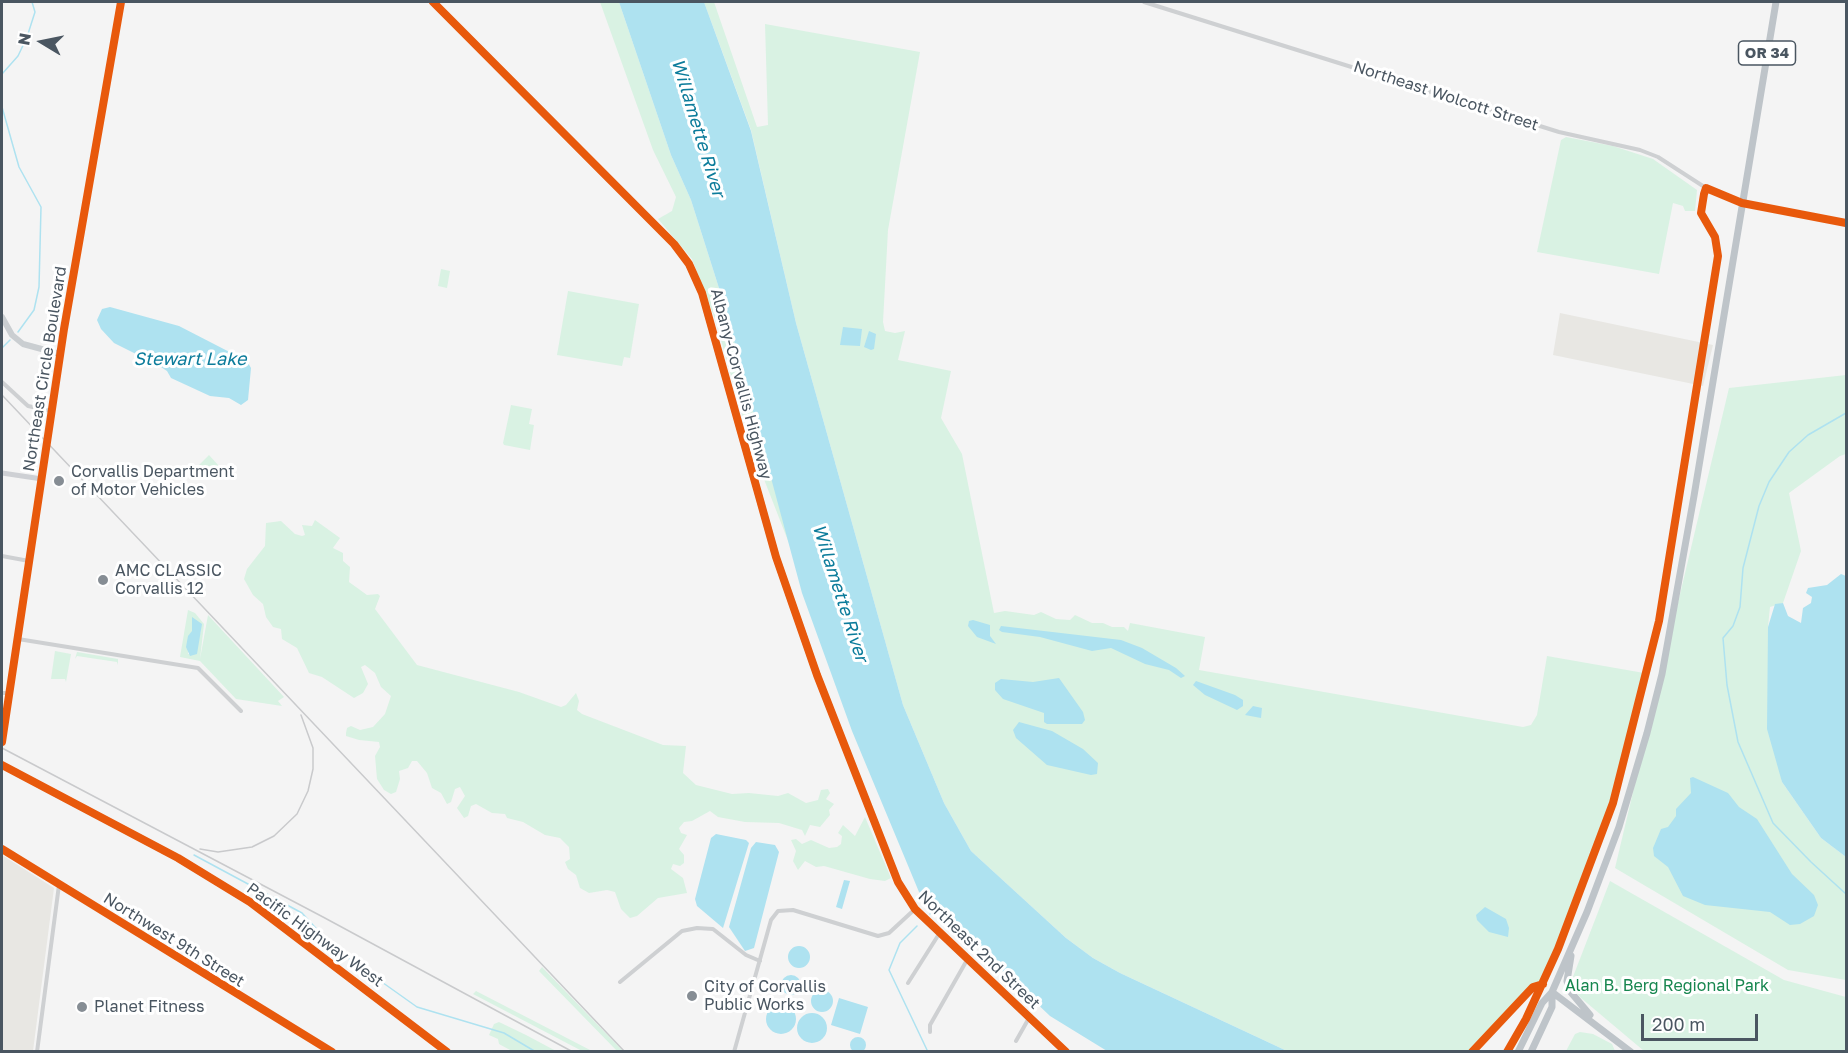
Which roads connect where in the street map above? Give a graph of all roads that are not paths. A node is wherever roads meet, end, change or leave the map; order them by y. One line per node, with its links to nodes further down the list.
1 (121, 2): 9 (main road, Northeast Circle Boulevard)
2 (433, 2): 23 (highway, Albany-Corvallis Highway)
3 (1144, 2): 5 (street, Northeast Wolcott Street)
4 (1776, 2): 6 (highway, OR 34)
5 (1706, 188): 6 (street, Northeast Wolcott Street); 10 (street)
6 (1742, 203): 7 (main road); 27 (highway, OR 34)
7 (1846, 223)
8 (2, 317): 9 (main road)
9 (60, 354): 12 (main road, Northeast Circle Boulevard)
10 (1701, 357)
11 (2, 382): 12 (street)
12 (51, 411): 14 (main road, Northeast Circle Boulevard)
13 (2, 473): 14 (main road)
14 (42, 479): 16 (main road, Northeast Circle Boulevard)
15 (2, 556): 16 (street)
16 (29, 561): 17 (main road, Northeast Circle Boulevard)
17 (18, 639): 18 (main road, Northeast Circle Boulevard); 19 (street)
18 (5, 693): 20 (main road, Northeast Circle Boulevard)
19 (241, 711)
20 (2, 742)
21 (2, 765): 39 (highway, Pacific Highway West)
22 (4, 852): 24 (main road, Northwest 9th Street)
23 (886, 857): 25 (highway, Northeast 2nd Street)
24 (58, 885): 37 (main road, Northwest 9th Street); 38 (street)
25 (915, 909): 26 (highway, Northeast 2nd Street); 29 (street)
26 (939, 934): 28 (highway, Northeast 2nd Street); 31 (street)
27 (1571, 951): 32 (highway, OR 34); 34 (highway, OR 34)
28 (967, 960): 33 (highway, Northeast 2nd Street); 35 (street)
29 (760, 961): 30 (street); 40 (street)
30 (620, 982)
31 (908, 983)
32 (1552, 992): 34 (highway, OR 34); 42 (highway); 43 (highway)
33 (1029, 1017): 36 (street); 41 (highway, Northeast 2nd Street)
34 (1599, 1025): 44 (highway, OR 34)
35 (930, 1032)
36 (1016, 1041)
37 (330, 1051)
38 (37, 1052)
39 (447, 1052)
40 (734, 1052)
41 (1066, 1052)
42 (1518, 1052)
43 (1531, 1052)
44 (1631, 1052)

